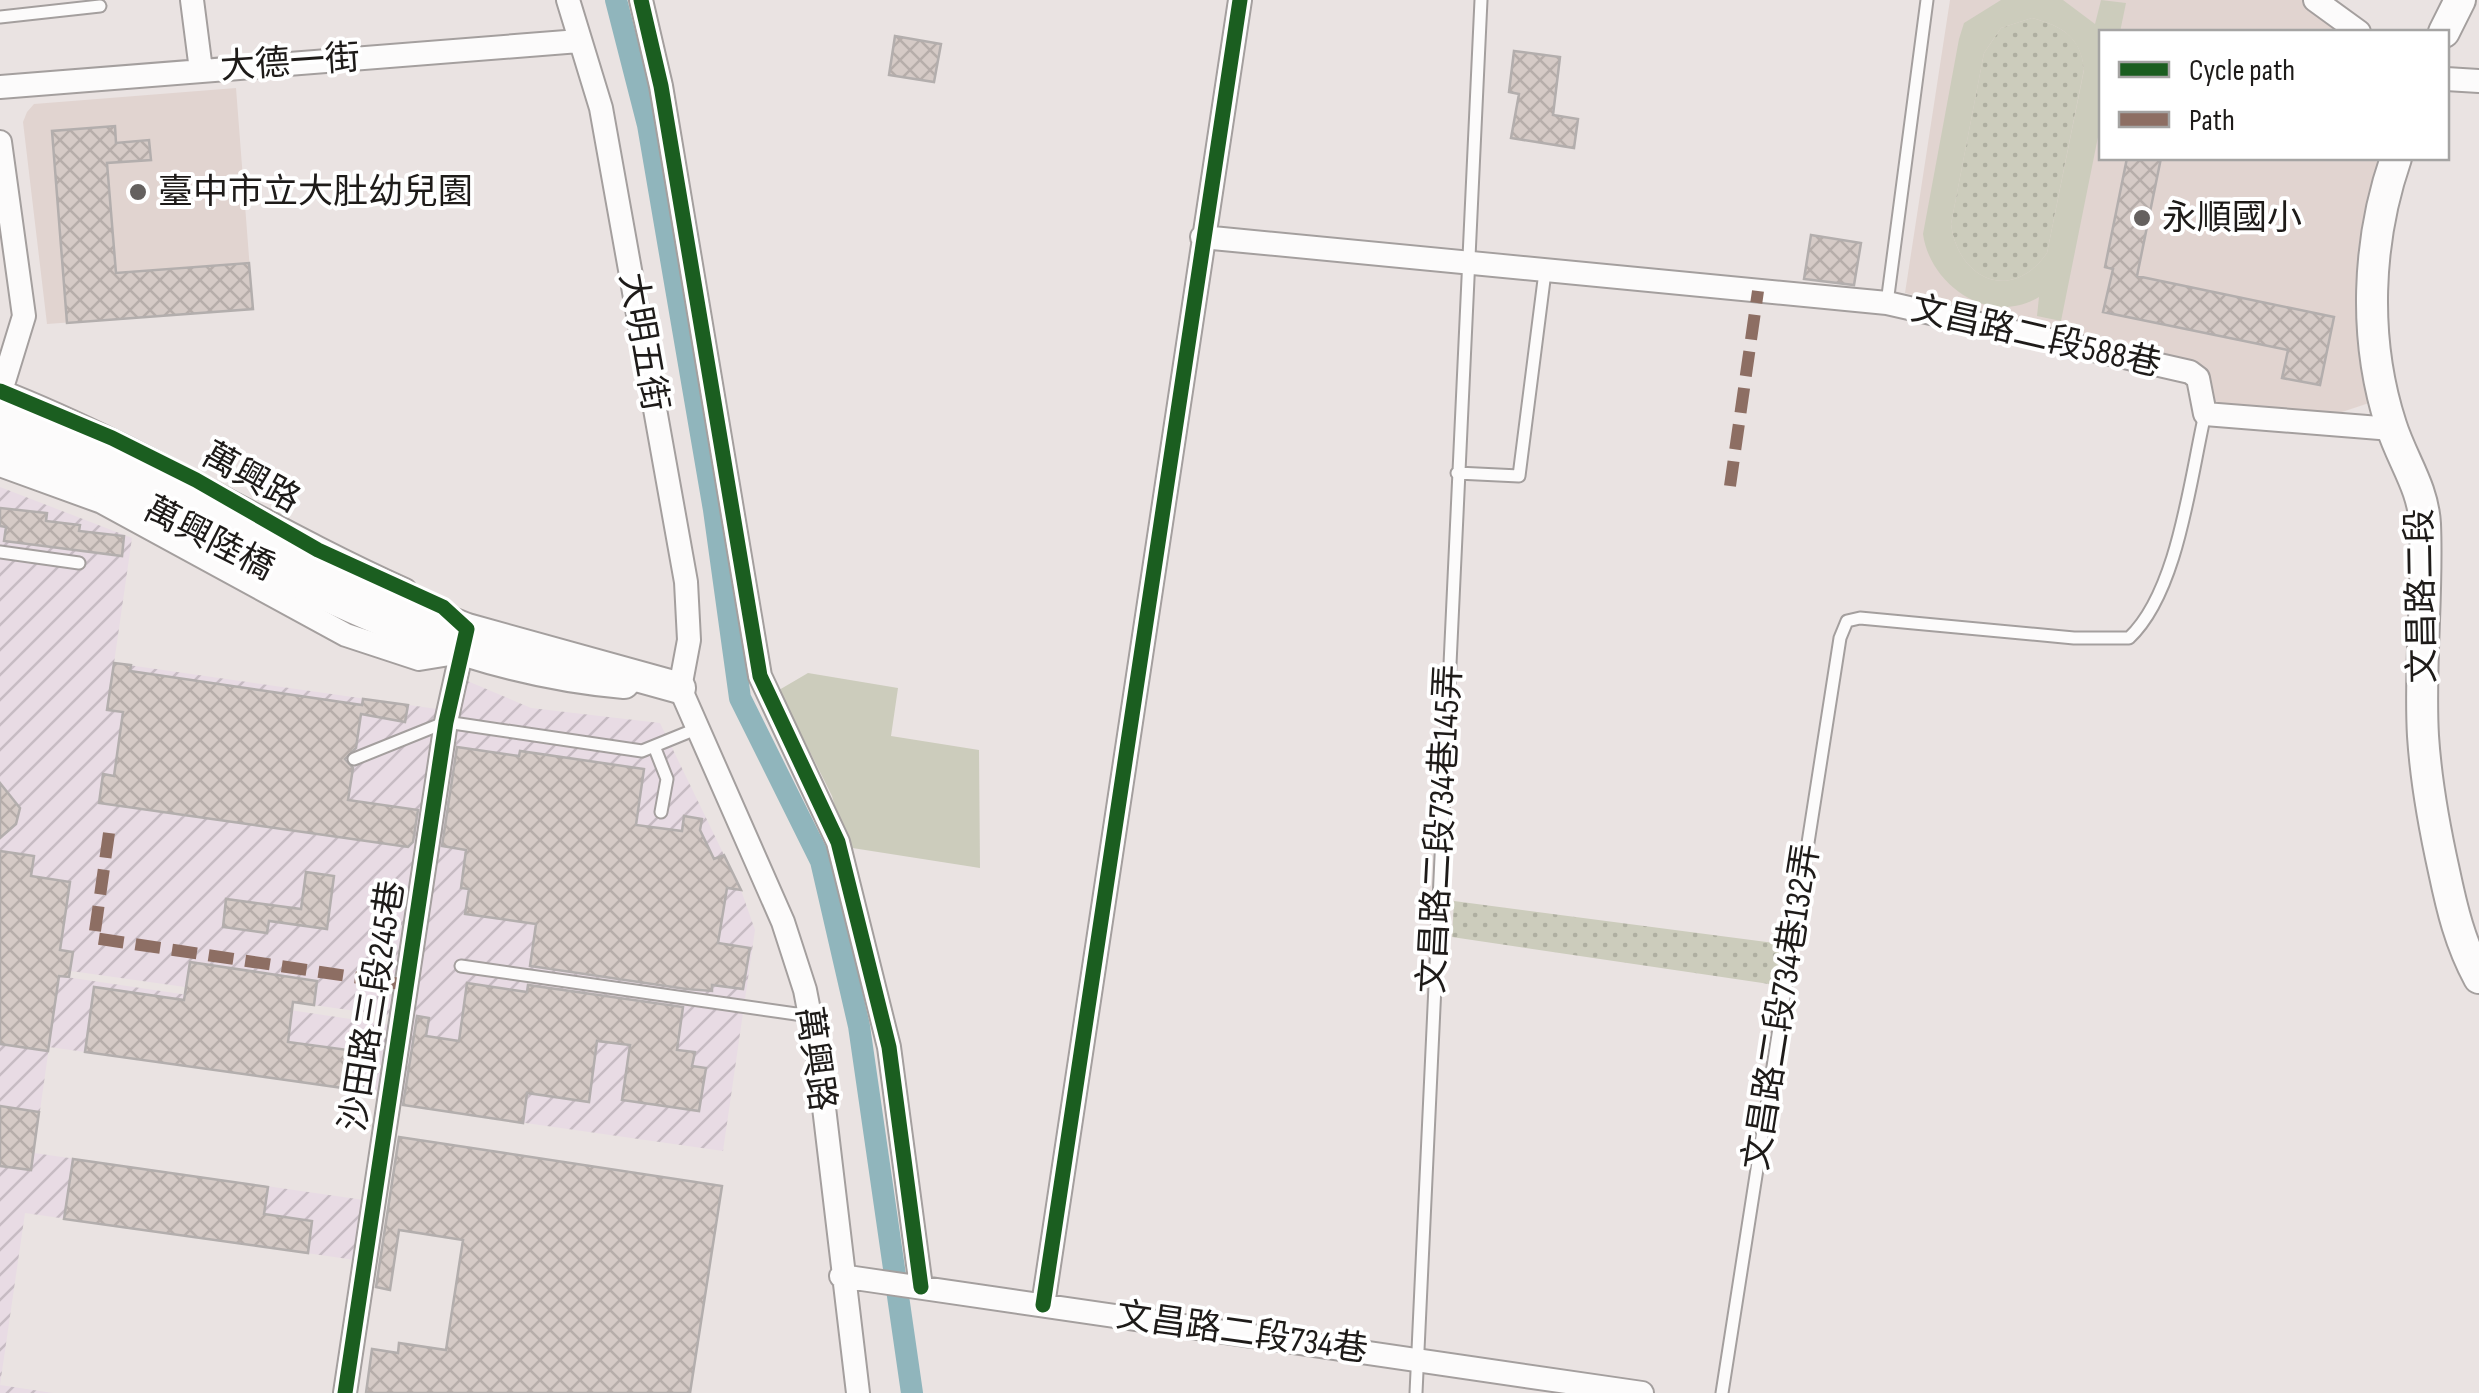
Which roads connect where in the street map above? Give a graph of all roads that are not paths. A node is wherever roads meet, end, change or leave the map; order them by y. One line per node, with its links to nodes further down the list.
1 (192, 0): 14 (street)
2 (568, 0): 13 (street, 大明五街)
3 (641, 0): 46 (street)
4 (1240, 0): 21 (street)
5 (1481, 0): 22 (lane, 文昌路二段734巷145弄)
6 (1927, 0): 24 (lane)
7 (2460, 0): 12 (street)
8 (2325, 3): 11 (street)
9 (100, 6): 10 (lane)
10 (0, 17)
11 (2357, 30)
12 (2445, 30)
13 (579, 41): 14 (street, 大德一街); 36 (street, 大明五街)
14 (201, 70): 17 (street, 大德一街)
15 (2449, 79): 16 (street)
16 (2479, 80)
17 (0, 87)
18 (0, 142): 20 (street)
19 (2395, 160): 28 (street, 文昌路二段)
20 (6, 223): 25 (street)
21 (1202, 237): 22 (street); 47 (street)
22 (1468, 264): 23 (street); 31 (lane, 文昌路二段734巷145弄)
23 (1546, 272): 24 (street); 31 (lane)
24 (1887, 303): 26 (street, 文昌路二段588巷)
25 (0, 391): 35 (street, 萬興路)
26 (2206, 414): 28 (street); 53 (lane, 文昌路二段734巷132弄)
27 (0, 418): 34 (street, 萬興陸橋)
28 (2392, 429): 43 (street, 文昌路二段)
29 (0, 446): 34 (street, 萬興陸橋)
30 (0, 466): 35 (street, 萬興路)
31 (1457, 473): 48 (lane, 文昌路二段734巷145弄)
32 (0, 552): 33 (lane)
33 (79, 563)
34 (422, 625): 35 (street, 萬興路)
35 (464, 640): 36 (street, 萬興路); 37 (street, 沙田路三段245巷)
36 (680, 688): 38 (street, 萬興路)
37 (446, 722): 39 (lane); 40 (lane); 49 (street, 沙田路三段245巷)
38 (696, 729): 39 (lane); 44 (street, 萬興路)
39 (654, 746): 41 (lane)
40 (354, 759)
41 (662, 812)
42 (460, 966): 44 (lane)
43 (2479, 978)
44 (810, 1016): 45 (street, 萬興路)
45 (840, 1276): 46 (street, 文昌路二段734巷); 50 (street, 萬興路)
46 (921, 1287): 47 (street, 文昌路二段734巷)
47 (1043, 1305): 48 (street, 文昌路二段734巷)
48 (1418, 1357): 51 (lane, 文昌路二段734巷145弄); 52 (street, 文昌路二段734巷)
49 (345, 1393)
50 (858, 1393)
51 (1416, 1393)
52 (1642, 1393)
53 (1722, 1393)

